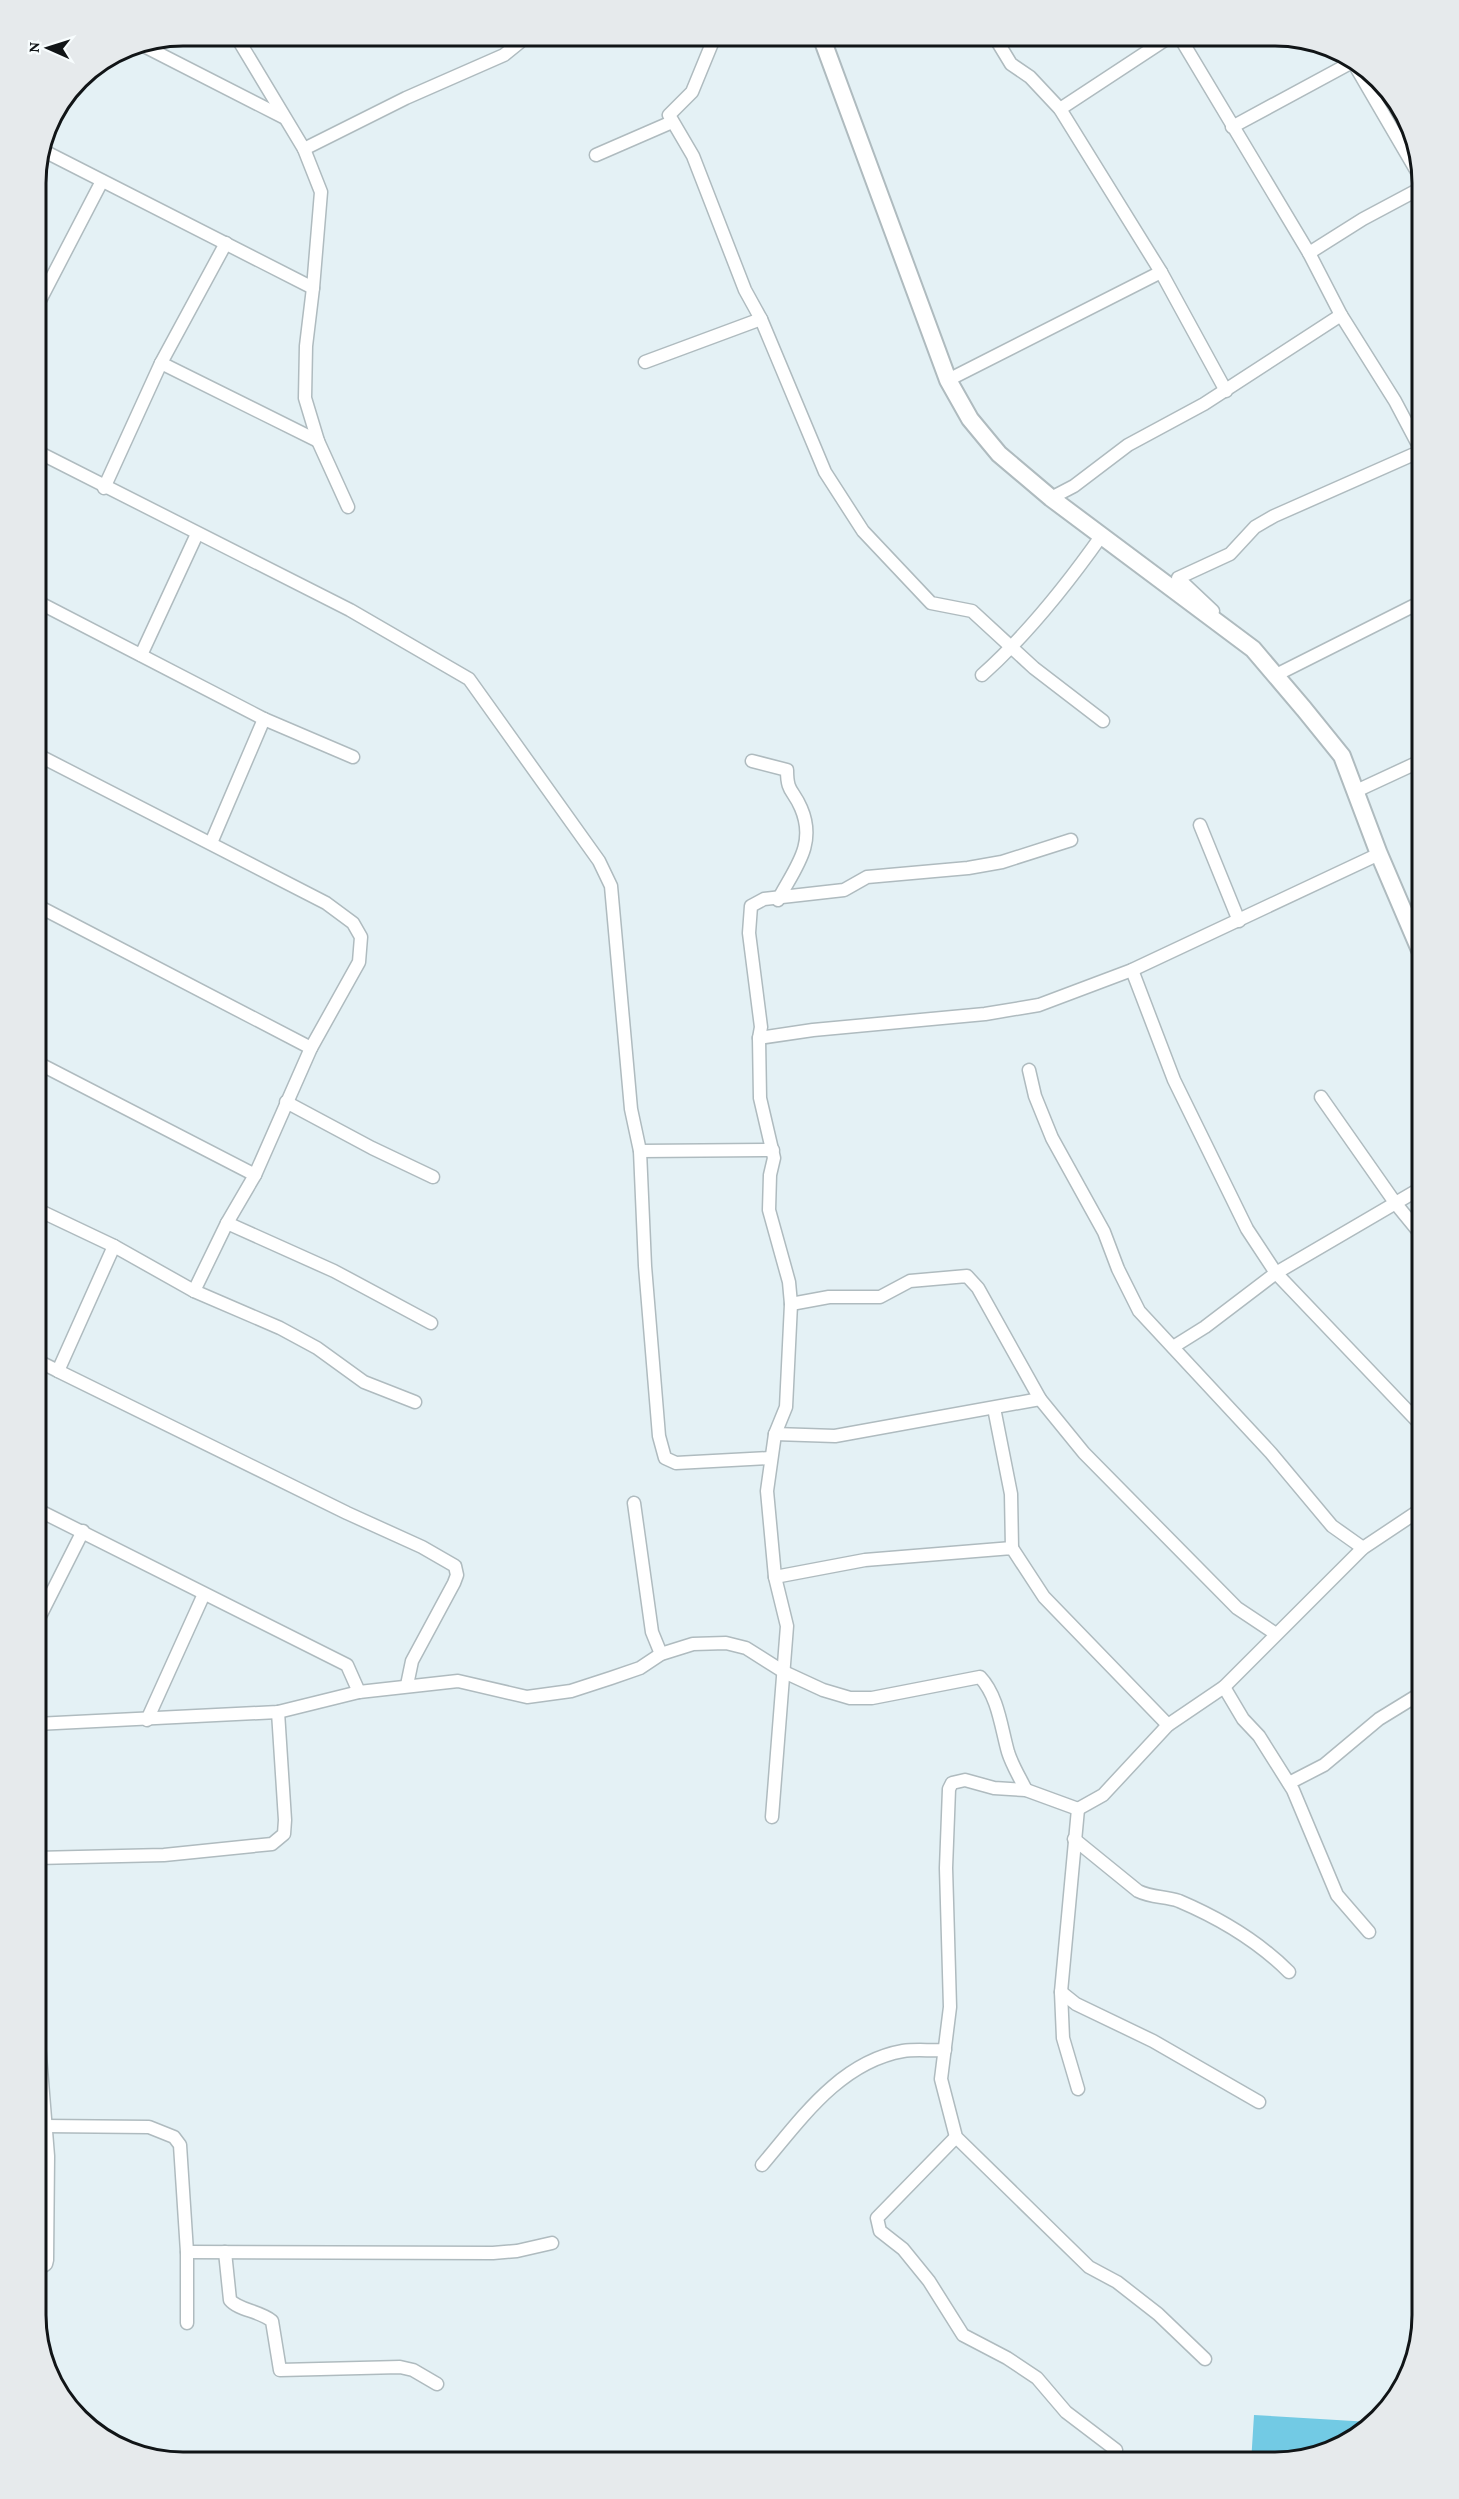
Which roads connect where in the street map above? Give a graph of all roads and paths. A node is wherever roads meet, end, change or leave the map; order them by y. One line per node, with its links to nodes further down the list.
1 (242, 46): 12 (street)
2 (515, 46): 15 (street)
3 (711, 46): 13 (street)
4 (825, 47): 30 (street)
5 (1001, 47): 11 (street)
6 (1154, 47): 11 (street)
7 (1185, 47): 14 (street)
8 (151, 50): 12 (street)
9 (1345, 66): 14 (street)
10 (1365, 80): 18 (street)
11 (1060, 109): 23 (street)
12 (282, 117): 15 (street)
13 (672, 122): 17 (street); 27 (street)
14 (1232, 127): 22 (street)
15 (304, 149): 25 (street)
16 (50, 154): 19 (street)
17 (596, 155)
18 (1410, 160)
19 (102, 181): 21 (street); 24 (street)
20 (1412, 193): 22 (street)
21 (226, 243): 25 (street); 29 (street)
22 (1309, 253): 26 (street)
23 (1161, 272): 30 (street); 31 (street)
24 (47, 284)
25 (314, 288): 33 (street)
26 (1341, 315): 31 (street); 32 (street)
27 (761, 320): 28 (street); 43 (street)
28 (645, 362)
29 (161, 363): 33 (street); 36 (street)
30 (948, 380): 37 (street)
31 (1226, 391): 37 (street)
32 (1412, 433)
33 (318, 441): 38 (street)
34 (1412, 456): 44 (street)
35 (47, 457): 36 (street)
36 (105, 488): 39 (street)
37 (1051, 498): 40 (street)
38 (348, 507)
39 (197, 534): 45 (street); 71 (street)
40 (1102, 535): 43 (street); 44 (street)
41 (47, 607): 45 (street)
42 (1412, 607): 47 (street)
43 (1013, 647): 46 (street); 49 (street)
44 (1253, 649): 47 (street)
45 (141, 655): 48 (street)
46 (982, 675)
47 (1274, 676): 54 (street)
48 (264, 719): 50 (street); 57 (street)
49 (1103, 722)
50 (353, 757)
51 (47, 759): 57 (street)
52 (752, 761): 59 (street)
53 (1412, 765): 54 (street)
54 (1354, 792): 58 (street)
55 (1200, 825): 61 (street)
56 (1071, 840): 59 (street)
57 (211, 843): 65 (street)
58 (1379, 854): 61 (street); 62 (street)
59 (778, 900): 64 (street)
60 (47, 911): 65 (street)
61 (1239, 921): 63 (street)
62 (1412, 931)
63 (1132, 970): 64 (street); 80 (street)
64 (759, 1038): 70 (street)
65 (311, 1048): 69 (street)
66 (47, 1067): 72 (street)
67 (1029, 1070): 84 (street)
68 (1321, 1097): 75 (street)
69 (286, 1102): 72 (street); 73 (street)
70 (773, 1150): 71 (street); 82 (street)
71 (640, 1151): 92 (street)
72 (255, 1175): 77 (street)
73 (433, 1177)
74 (1412, 1194): 75 (street)
75 (1396, 1204): 78 (street); 80 (street)
76 (47, 1214): 79 (street)
77 (227, 1223): 81 (street); 83 (street)
78 (1412, 1224)
79 (114, 1246): 81 (street); 86 (street)
80 (1276, 1273): 84 (street); 90 (street)
81 (194, 1291): 88 (street)
82 (791, 1304): 87 (street); 91 (street)
83 (431, 1323)
84 (1173, 1347): 98 (street)
85 (46, 1365): 86 (street)
86 (58, 1371): 105 (street)
87 (1040, 1399): 89 (street); 102 (street)
88 (415, 1402)
89 (994, 1407): 91 (street); 97 (street)
90 (1412, 1415)
91 (775, 1434): 92 (street)
92 (770, 1458): 99 (street)
93 (634, 1503): 103 (street)
94 (46, 1514): 96 (street)
95 (1412, 1515): 98 (street)
96 (83, 1531): 100 (street); 101 (street)
97 (1012, 1548): 99 (street); 112 (street)
98 (1363, 1548): 102 (street)
99 (775, 1577): 104 (street)
100 (204, 1594): 107 (street); 110 (street)
101 (46, 1604)
102 (1276, 1634): 106 (street)
103 (661, 1654): 104 (street); 105 (street)
104 (784, 1672): 114 (street); 116 (street)
105 (406, 1685): 107 (street)
106 (1224, 1687): 112 (street); 113 (street)
107 (359, 1692): 109 (street)
108 (1412, 1699): 113 (street)
109 (278, 1712): 110 (street); 118 (street)
110 (147, 1720): 111 (street)
111 (46, 1724)
112 (1168, 1725): 115 (street)
113 (1289, 1783): 119 (street)
114 (1026, 1790): 115 (street); 122 (street)
115 (1078, 1809): 117 (street)
116 (772, 1817)
117 (1074, 1839): 120 (street); 121 (street)
118 (46, 1858)
119 (1369, 1932)
120 (1289, 1972)
121 (1060, 1992): 123 (street); 124 (street)
122 (945, 2050): 126 (street); 128 (street)
123 (1078, 2089)
124 (1259, 2103)
125 (46, 2126): 130 (street)
126 (956, 2137): 134 (street); 136 (street)
127 (46, 2142): 132 (street)
128 (762, 2164)
129 (552, 2243): 131 (street)
130 (187, 2252): 131 (street); 133 (street)
131 (225, 2252): 135 (street)
132 (46, 2265)
133 (187, 2323)
134 (1205, 2358)
135 (437, 2384)
136 (1116, 2450)

